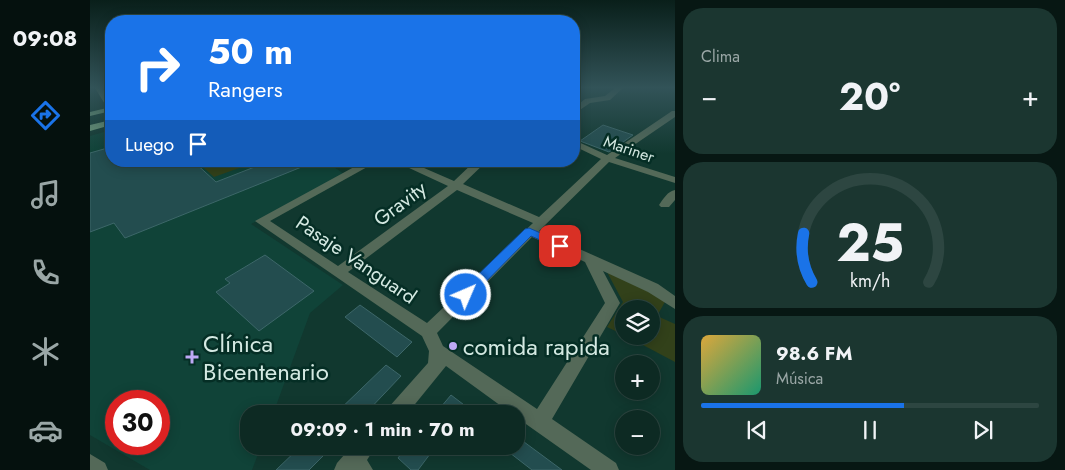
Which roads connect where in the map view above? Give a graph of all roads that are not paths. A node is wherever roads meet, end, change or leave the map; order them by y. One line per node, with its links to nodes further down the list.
1 (104, 110): 3 (main road)
2 (675, 113): 7 (street)
3 (90, 114)
4 (105, 124): 5 (main road)
5 (90, 128)
6 (580, 146): 7 (street, Mariner)
7 (608, 158): 11 (street, Mariner); 15 (street)
8 (362, 167): 17 (street, Pasaje Vanguard)
9 (413, 167): 12 (street)
10 (473, 167): 12 (street, Gravity)
11 (675, 180)
12 (456, 185): 15 (street); 17 (street, Gravity)
13 (675, 193): 14 (street)
14 (665, 205)
15 (534, 226): 16 (street); 19 (street)
16 (591, 260): 18 (street); 22 (street)
17 (338, 273): 19 (street, Pasaje Vanguard)
18 (675, 303)
19 (428, 332): 20 (street)
20 (437, 351): 21 (street); 22 (street)
21 (403, 405)
22 (540, 422): 25 (street)
23 (90, 464): 24 (street)
24 (98, 470)
25 (609, 470)

